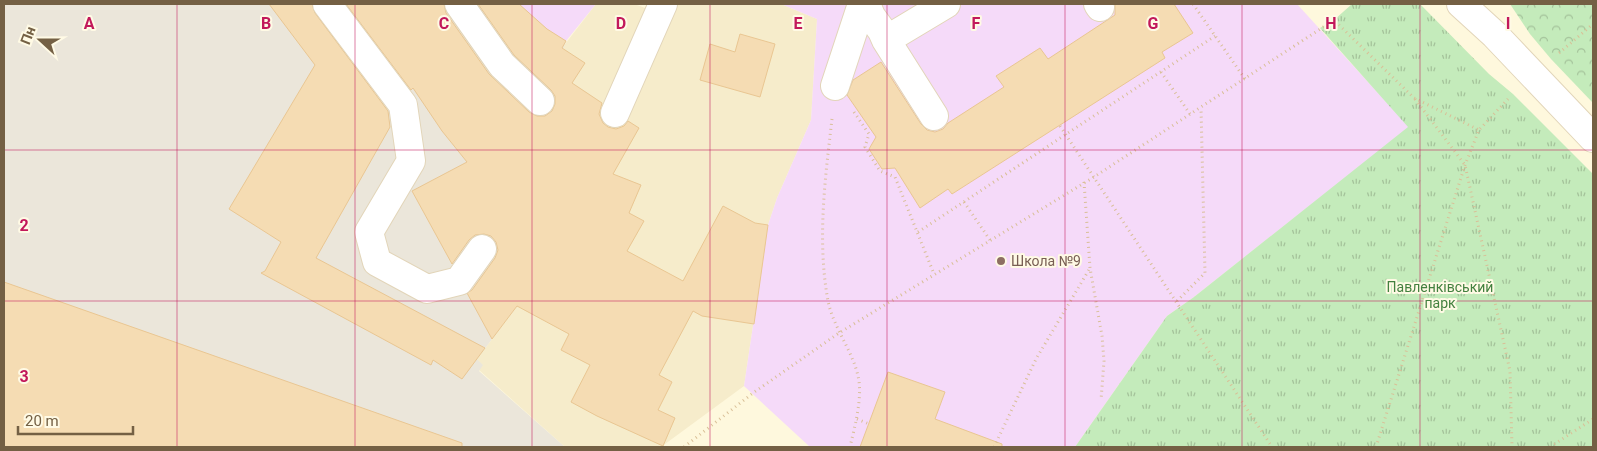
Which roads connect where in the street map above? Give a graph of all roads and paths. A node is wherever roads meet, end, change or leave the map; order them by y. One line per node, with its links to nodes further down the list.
1 (327, 4): 31 (street)
2 (459, 4): 17 (street)
3 (663, 4): 19 (street)
4 (862, 4): 15 (street)
5 (866, 4): 12 (street)
6 (946, 4): 12 (street)
7 (1193, 4): 11 (path)
8 (1461, 4): 10 (street)
9 (1479, 4): 10 (street)
10 (1495, 35): 24 (street)
11 (1215, 36): 13 (path); 14 (path)
12 (886, 40): 21 (street)
13 (1161, 72): 20 (path); 23 (path)
14 (1245, 79): 16 (path); 18 (path)
15 (836, 86): 29 (path); 35 (path)
16 (1414, 98): 25 (path); 25 (path)
17 (540, 101)
18 (1201, 107): 20 (path); 34 (path)
19 (615, 113)
20 (1190, 114): 26 (path)
21 (934, 116)
22 (1060, 126): 23 (path)
23 (1066, 135): 26 (path); 28 (path)
24 (1593, 138)
25 (1465, 165): 44 (path); 45 (path)
26 (1094, 177): 27 (path); 34 (path)
27 (1084, 182): 30 (path); 32 (path)
28 (964, 202): 29 (path); 30 (path)
29 (918, 232): 33 (path)
30 (990, 240): 33 (path)
31 (482, 249)
32 (1090, 268): 36 (path); 42 (path)
33 (934, 274): 35 (path)
34 (1177, 301): 43 (path)
35 (839, 333): 37 (path); 40 (path)
36 (1101, 400)
37 (857, 419): 39 (path); 41 (path)
38 (1593, 419): 46 (path)
39 (869, 424)
40 (684, 447)
41 (850, 447)
42 (994, 447)
43 (1272, 447)
44 (1376, 447)
45 (1512, 447)
46 (1550, 447)

